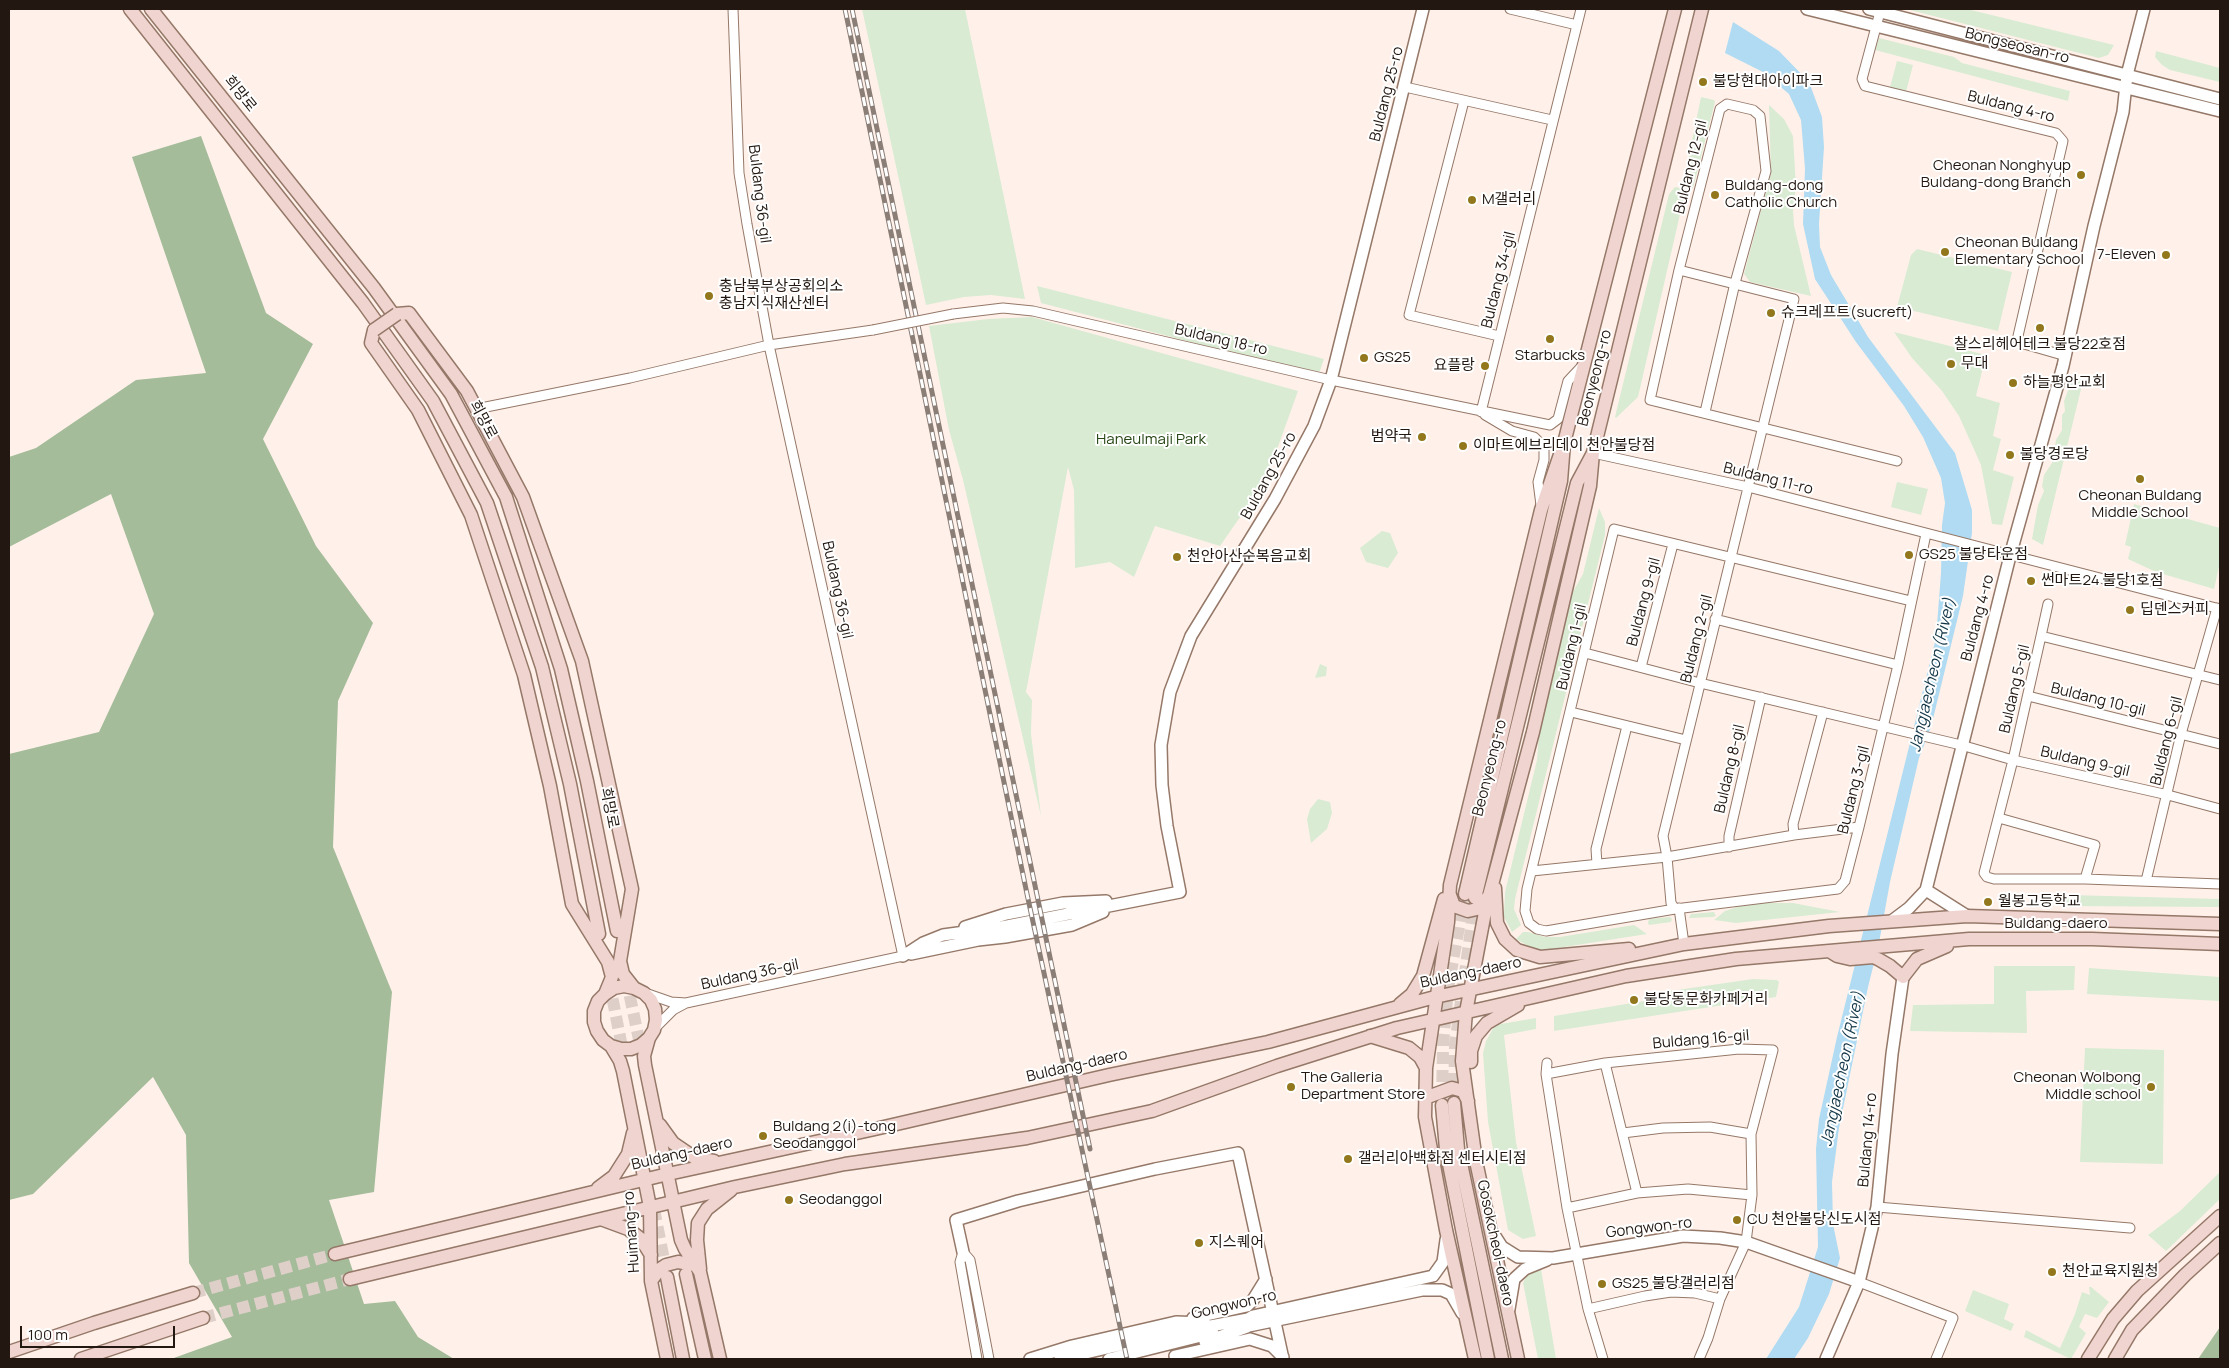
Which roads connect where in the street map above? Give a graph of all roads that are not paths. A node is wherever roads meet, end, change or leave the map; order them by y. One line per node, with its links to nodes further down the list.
1 (130, 9): 85 (main road)
2 (151, 9): 84 (main road, 희망로)
3 (733, 9): 24 (street, Buldang 36-gil)
4 (1423, 9): 15 (street, Buldang 25-ro)
5 (1510, 9): 12 (street)
6 (1581, 9): 12 (street, Buldang 34-gil)
7 (1675, 9): 26 (main road, Beonyeong-ro)
8 (1702, 9): 33 (main road, Beonyeong-ro)
9 (1807, 9): 13 (street, Bongseosan-ro)
10 (2144, 9): 14 (street, Buldang 4-ro)
11 (1875, 10): 13 (street, Buldang 4-ro); 14 (street, Bongseosan-ro)
12 (1577, 25): 20 (street, Buldang 34-gil)
13 (1876, 26): 16 (street, Bongseosan-ro); 25 (street, Buldang 4-ro)
14 (2127, 75): 16 (street, Buldang 4-ro); 17 (street, Bongseosan-ro)
15 (1404, 87): 18 (street); 27 (street, Buldang 25-ro)
16 (2127, 88): 19 (street, Bongseosan-ro); 25 (street, Buldang 4-ro)
17 (2220, 99)
18 (1464, 101): 20 (street); 23 (street)
19 (2220, 111)
20 (1552, 120): 23 (street, Buldang 34-gil)
21 (1680, 270): 22 (street); 22 (street, Buldang 12-gil); 30 (street)
22 (1735, 283): 30 (street, Buldang 12-gil); 31 (street, Buldang 2-gil)
23 (1499, 336): 29 (street, Buldang 34-gil)
24 (769, 345): 27 (street, Buldang 18-ro, bridge); 28 (street, Buldang 18-ro); 91 (street, Buldang 36-gil)
25 (2066, 356): 39 (street, Buldang 4-ro)
26 (1585, 363): 29 (street, Buldang 18-ro); 32 (main road, Beonyeong-ro)
27 (1331, 380): 29 (street, Buldang 18-ro); 79 (street, Buldang 25-ro)
28 (476, 409): 93 (main road); 96 (main road, bridge)
29 (1481, 412): 36 (street)
30 (1705, 412): 31 (street)
31 (1763, 428): 34 (street); 35 (street, Buldang 2-gil)
32 (1564, 443): 33 (main road, Beonyeong-ro); 36 (main road)
33 (1594, 453): 35 (street, Buldang 11-ro); 73 (main road)
34 (1897, 460)
35 (1748, 488): 37 (street, Buldang 11-ro); 40 (street, Buldang 2-gil)
36 (1541, 510): 76 (main road)
37 (1931, 535): 39 (street, Buldang 11-ro); 41 (street, Buldang 3-gil)
38 (1673, 544): 40 (street, Buldang 1-gil); 46 (street, Buldang 1-gil); 48 (street, Buldang 9-gil)
39 (2010, 556): 43 (street); 61 (street, Buldang 4-ro)
40 (1731, 557): 41 (street, Buldang 1-gil); 44 (street, Buldang 2-gil)
41 (1911, 601): 47 (street, Buldang 3-gil)
42 (2048, 604): 45 (street)
43 (2219, 608): 49 (street, Buldang 6-gil)
44 (1715, 619): 47 (street); 51 (street, Buldang 2-gil)
45 (2041, 636): 49 (street, Buldang 5-gil); 52 (street, Buldang 5-gil)
46 (1585, 653): 48 (street, Buldang 9-gil); 54 (street, Buldang 1-gil)
47 (1898, 665): 57 (street, Buldang 3-gil)
48 (1641, 667): 51 (street, Buldang 9-gil)
49 (2198, 674): 50 (street, Buldang 5-gil); 58 (street, Buldang 6-gil)
50 (2220, 680)
51 (1700, 683): 53 (street, Buldang 9-gil); 59 (street, Buldang 2-gil)
52 (2028, 696): 58 (street, Buldang 10-gil); 62 (street, Buldang 5-gil)
53 (1761, 697): 55 (street, Buldang 9-gil); 68 (street, Buldang 8-gil)
54 (1571, 712): 56 (street); 71 (street, Buldang 1-gil)
55 (1823, 712): 57 (street, Buldang 9-gil); 67 (street)
56 (1627, 726): 59 (street); 70 (street)
57 (1884, 726): 61 (street, Buldang 9-gil); 66 (street, Buldang 3-gil)
58 (2181, 734): 60 (street, Buldang 10-gil); 63 (street, Buldang 6-gil)
59 (1686, 740): 69 (street, Buldang 2-gil)
60 (2220, 744)
61 (1961, 745): 62 (street, Buldang 9-gil); 77 (street, Buldang 4-ro)
62 (2013, 760): 63 (street, Buldang 9-gil); 65 (street, Buldang 5-gil)
63 (2168, 795): 64 (street, Buldang 9-gil); 74 (street, Buldang 6-gil)
64 (2220, 809)
65 (1999, 818): 72 (street); 72 (street, Buldang 5-gil)
66 (1859, 827): 67 (street); 80 (street, Buldang 3-gil)
67 (1794, 835): 68 (street)
68 (1730, 847): 69 (street)
69 (1667, 856): 70 (street); 80 (street, Buldang 2-gil)
70 (1597, 864): 71 (street)
71 (1532, 871): 80 (street, Buldang 1-gil)
72 (2085, 879): 74 (street, Buldang 5-gil)
73 (1494, 881): 78 (main road); 90 (main road)
74 (2146, 881): 75 (street, Buldang 5-gil)
75 (2220, 884)
76 (1450, 885): 78 (main road); 97 (main road); 99 (main road)
77 (1926, 890): 81 (street); 82 (street)
78 (1490, 895): 94 (main road)
79 (1125, 903): 91 (street); 91 (street)
80 (1677, 908): 87 (street, Buldang 2-gil)
81 (1967, 916): 82 (main road, Buldang-daero); 83 (main road, Buldang-daero)
82 (1893, 920): 87 (main road, Buldang-daero)
83 (2220, 924)
84 (617, 931)
85 (600, 934)
86 (1962, 940): 88 (main road, Buldang-daero); 89 (main road, Buldang-daero); 92 (main road)
87 (1684, 944): 90 (main road, Buldang-daero)
88 (2220, 944)
89 (1826, 950): 92 (main road); 95 (main road)
90 (1651, 951): 94 (main road, Buldang-daero)
91 (903, 956): 98 (street, Buldang 36-gil)
92 (1903, 977): 124 (street, Buldang 14-ro)
93 (639, 990): 96 (main road); 98 (street, Buldang 36-gil); 102 (main road)
94 (1469, 990): 97 (main road, Buldang-daero); 100 (main road)
95 (1546, 993): 100 (main road); 110 (main road)
96 (605, 994): 104 (main road)
97 (1436, 997): 99 (main road, Buldang-daero); 101 (main road)
98 (686, 1003): 102 (street, Buldang 36-gil)
99 (1394, 1007): 115 (main road, Buldang-daero)
100 (1466, 1012): 101 (main road); 110 (main road)
101 (1433, 1019): 103 (main road); 107 (main road)
102 (651, 1034): 104 (main road); 111 (main road)
103 (1370, 1036): 107 (main road); 118 (main road)
104 (611, 1046): 112 (main road, Huimang-ro)
105 (1547, 1063): 108 (street)
106 (1605, 1063): 108 (street, Buldang 16-gil); 113 (street); 114 (street, Buldang 16-gil)
107 (1426, 1068): 109 (main road)
108 (1546, 1074): 125 (street)
109 (1425, 1098): 110 (main road); 130 (main road)
110 (1470, 1105): 129 (main road)
111 (658, 1122): 115 (main road); 116 (main road)
112 (634, 1128): 117 (main road, Huimang-ro); 119 (main road)
113 (1623, 1133): 114 (street); 120 (street)
114 (1751, 1134): 121 (street, Buldang 16-gil)
115 (721, 1162): 116 (main road, Buldang-daero)
116 (668, 1174): 117 (main road, Buldang-daero); 122 (main road)
117 (644, 1179): 119 (main road, Buldang-daero); 123 (main road, Huimang-ro)
118 (734, 1187): 122 (main road); 138 (main road)
119 (595, 1191): 134 (main road, Buldang-daero)
120 (1637, 1193): 121 (street); 125 (street)
121 (1752, 1195): 131 (street, Buldang 16-gil)
122 (673, 1202): 123 (main road); 138 (main road)
123 (650, 1207): 127 (main road); 136 (main road, Huimang-ro)
124 (1877, 1207): 128 (street); 144 (street, Buldang 14-ro)
125 (1567, 1208): 135 (street)
126 (2220, 1216): 177 (main road)
127 (601, 1219): 136 (main road); 141 (main road)
128 (2130, 1228)
129 (1490, 1229): 137 (street); 150 (main road)
130 (1446, 1230): 145 (street); 153 (main road)
131 (1746, 1242): 135 (street, Gongwon-ro); 144 (street, Gongwon-ro); 147 (street, Buldang 16-gil)
132 (2220, 1243): 178 (main road)
133 (963, 1252): 142 (street); 163 (street); 164 (street)
134 (335, 1254)
135 (1577, 1254): 137 (street, Gongwon-ro); 148 (street)
136 (652, 1255): 143 (main road, Huimang-ro)
137 (1553, 1258): 150 (street)
138 (698, 1268): 143 (main road); 162 (main road)
139 (686, 1274): 161 (main road)
140 (667, 1277): 160 (main road)
141 (350, 1279)
142 (1266, 1279): 149 (street); 154 (street)
143 (652, 1281): 159 (main road, Huimang-ro)
144 (1859, 1282): 175 (street, Buldang 14-ro); 176 (street)
145 (1419, 1286): 149 (street, Gongwon-ro); 153 (street)
146 (193, 1293): 155 (main road)
147 (1720, 1299): 148 (street); 174 (street, Buldang 16-gil)
148 (1588, 1309): 173 (street)
149 (1274, 1316): 152 (street, Gongwon-ro); 157 (street)
150 (1508, 1316): 172 (main road)
151 (203, 1318): 158 (main road)
152 (1251, 1321): 154 (street); 156 (street); 166 (street, Gongwon-ro); 167 (street, Gongwon-ro)
153 (1466, 1321): 169 (main road)
154 (1176, 1322): 165 (street)
155 (9, 1352)
156 (1174, 1356): 157 (street); 168 (street)
157 (1283, 1358)
158 (81, 1359)
159 (667, 1359)
160 (683, 1359)
161 (705, 1359)
162 (720, 1359)
163 (977, 1359)
164 (989, 1359)
165 (1030, 1359)
166 (1060, 1359)
167 (1108, 1359)
168 (1162, 1359)
169 (1475, 1359)
170 (1488, 1359): 171 (main road, Gosokcheol-daero)
171 (1502, 1359)
172 (1518, 1359)
173 (1603, 1359)
174 (1699, 1359)
175 (1826, 1359)
176 (1936, 1359)
177 (2088, 1359)
178 (2115, 1359)

